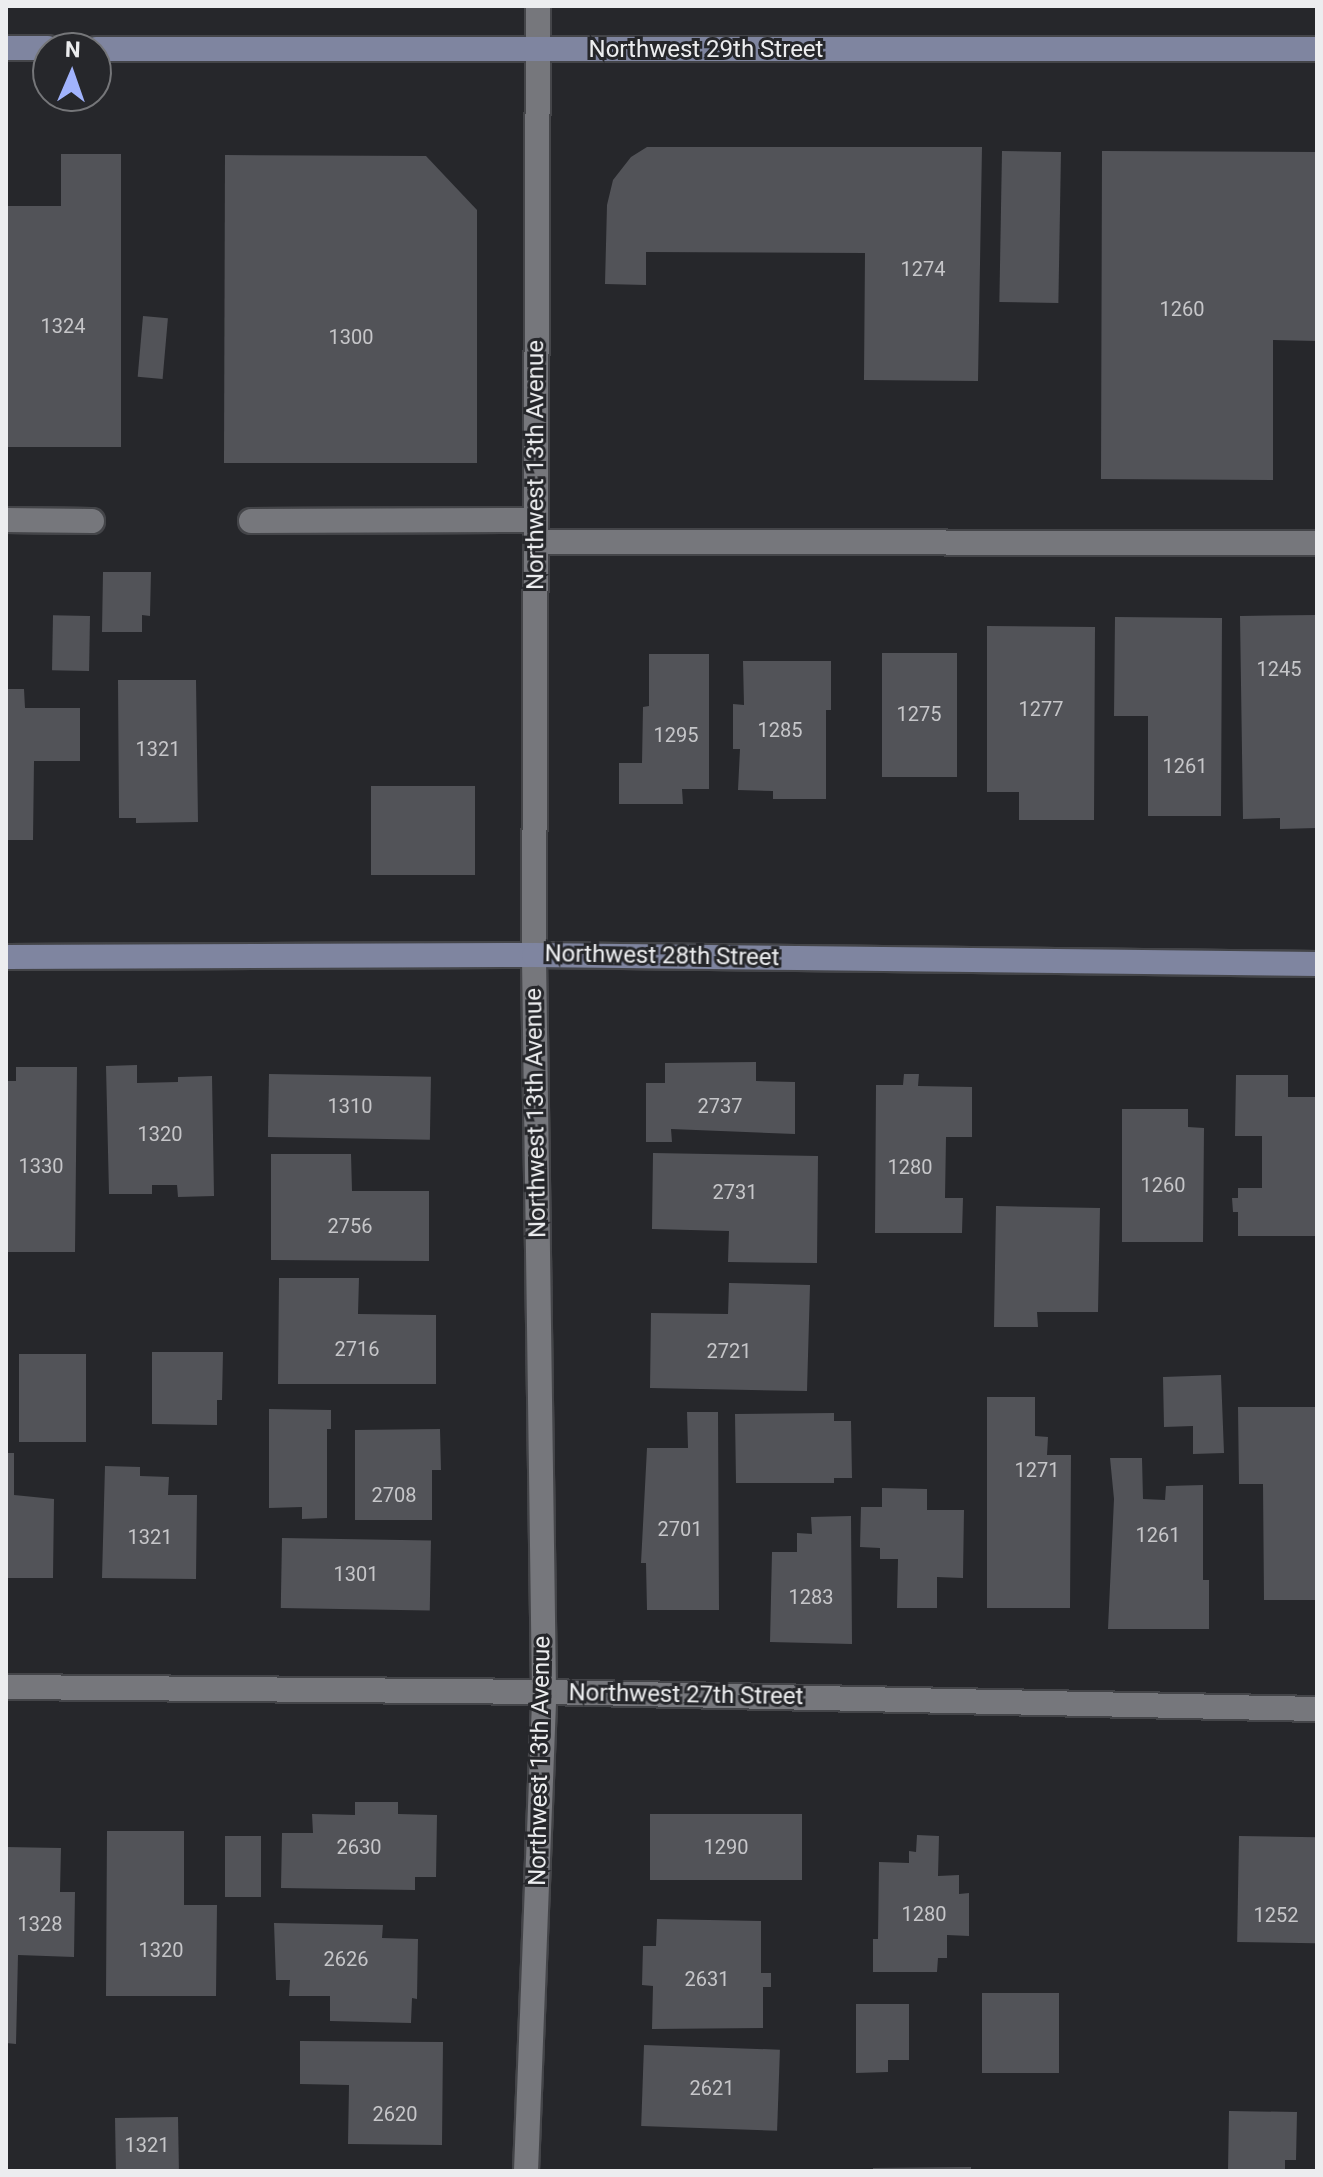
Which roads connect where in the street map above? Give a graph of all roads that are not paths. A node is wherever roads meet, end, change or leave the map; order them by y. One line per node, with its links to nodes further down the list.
1 (538, 6): 6 (street, Northwest 13th Avenue)
2 (6, 48): 3 (street)
3 (32, 48)
4 (112, 49): 6 (street, Northwest 29th Street)
5 (1317, 49): 6 (street, Northwest 29th Street)
6 (539, 50): 10 (street, Northwest 13th Avenue)
7 (6, 520): 8 (street)
8 (92, 521)
9 (251, 521): 10 (street)
10 (536, 531): 11 (street); 12 (street, Northwest 13th Avenue)
11 (1317, 543)
12 (534, 955): 13 (street, Northwest 28th Street); 14 (street, Northwest 28th Street); 16 (street, Northwest 13th Avenue)
13 (6, 957)
14 (1317, 964)
15 (6, 1687): 16 (street, Northwest 27th Street)
16 (544, 1692): 17 (street, Northwest 27th Street); 18 (street, Northwest 13th Avenue)
17 (1317, 1709)
18 (526, 2171)

